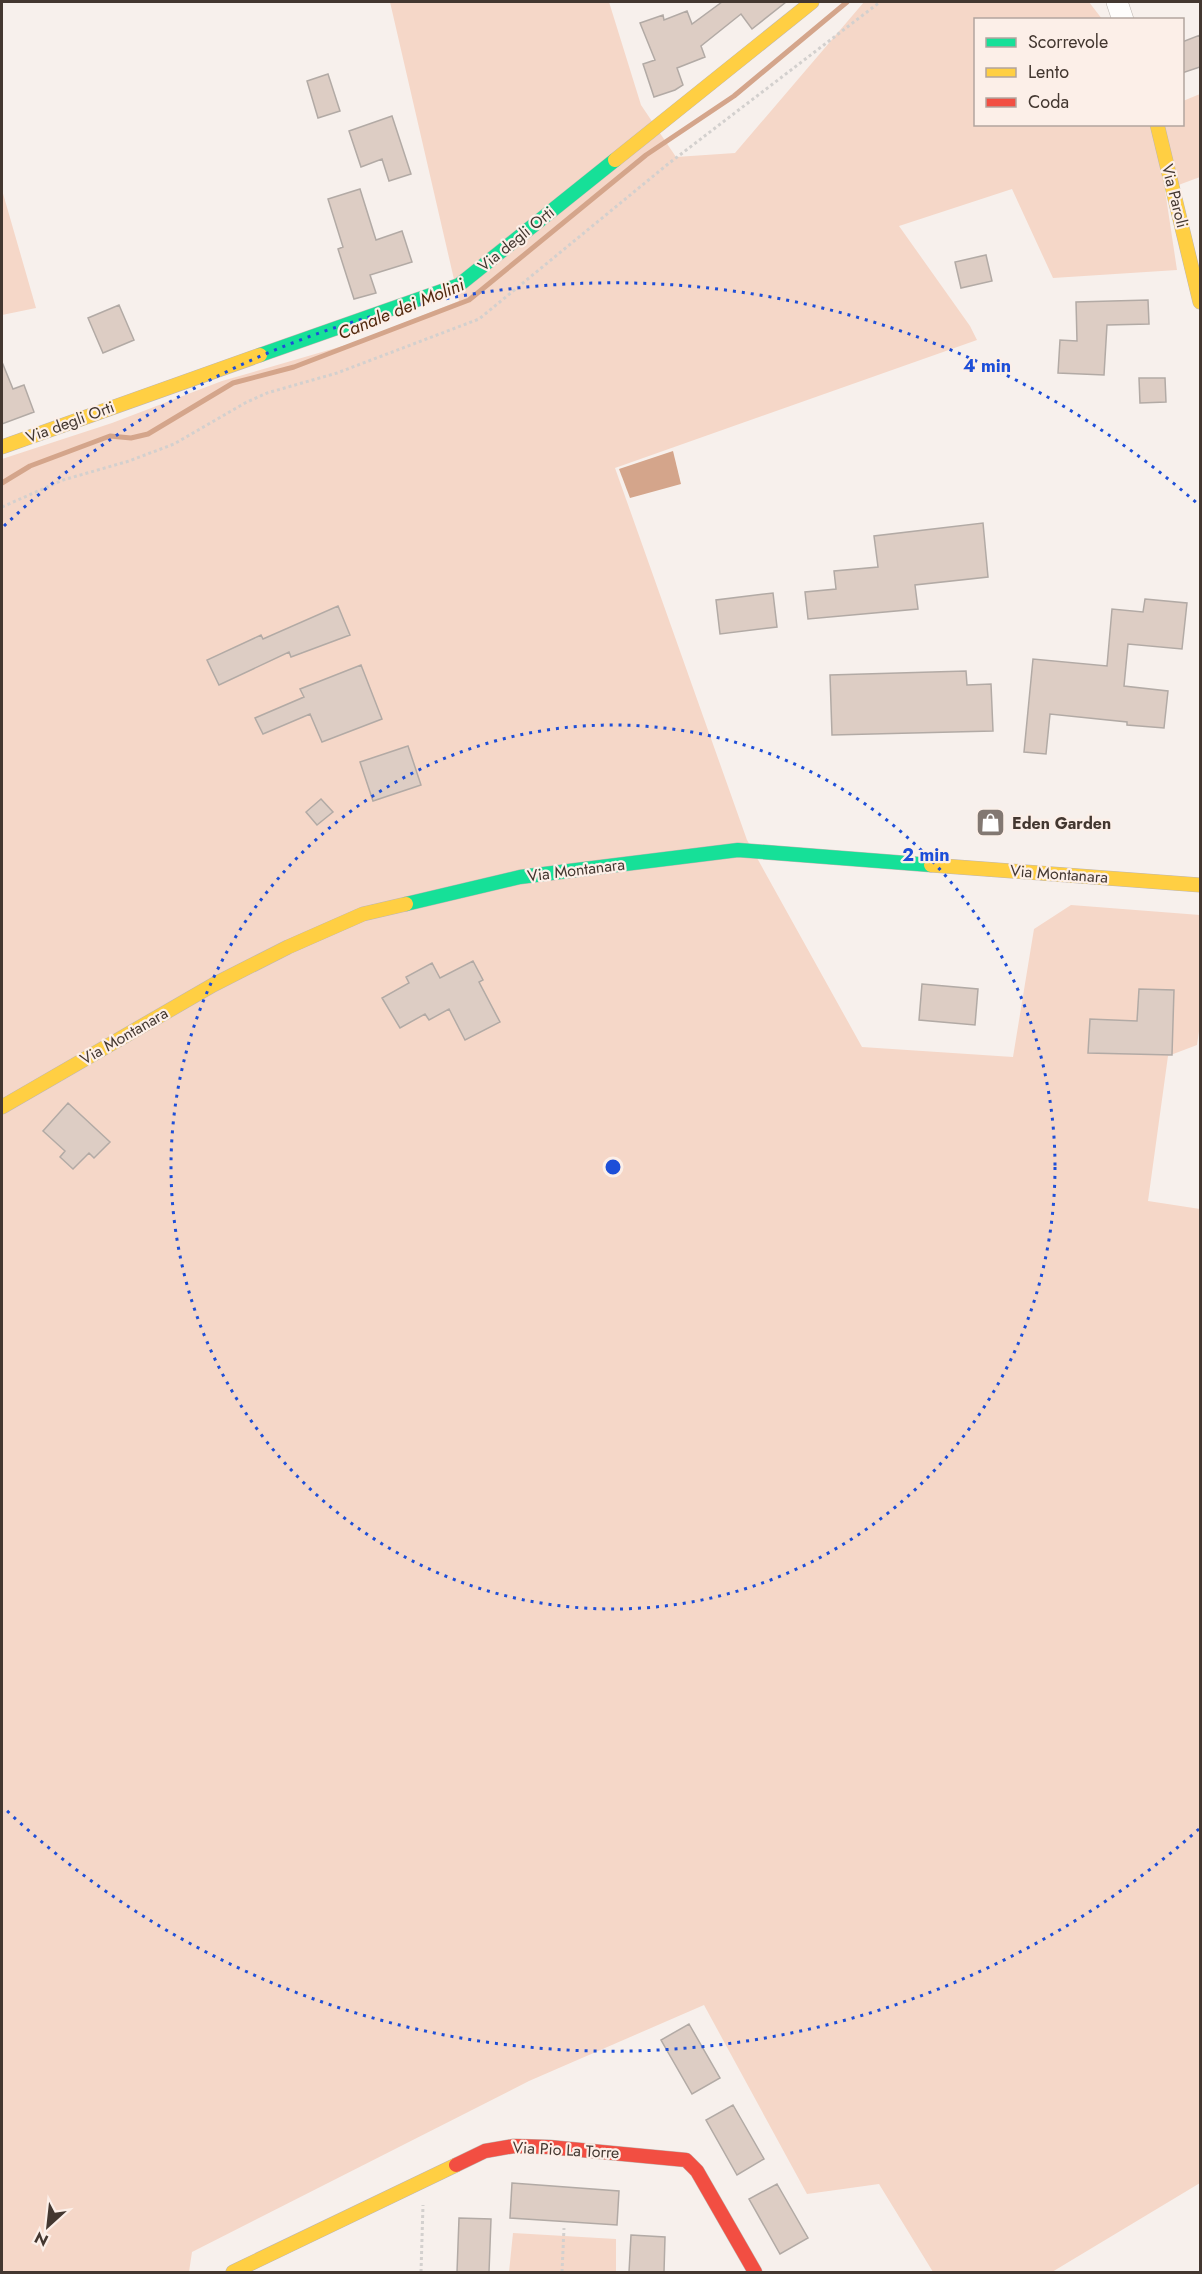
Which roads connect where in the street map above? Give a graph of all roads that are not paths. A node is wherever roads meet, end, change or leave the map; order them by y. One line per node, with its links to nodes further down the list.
1 (812, 2): 6 (street, Via degli Orti)
2 (1117, 2): 3 (street)
3 (1122, 18)
4 (1157, 126): 5 (street, Via Paroli)
5 (1200, 302)
6 (2, 447)
7 (1200, 885): 8 (street, Via Montanara)
8 (2, 1107)
9 (233, 2272): 10 (street, Via Pio La Torre)
10 (755, 2272)

